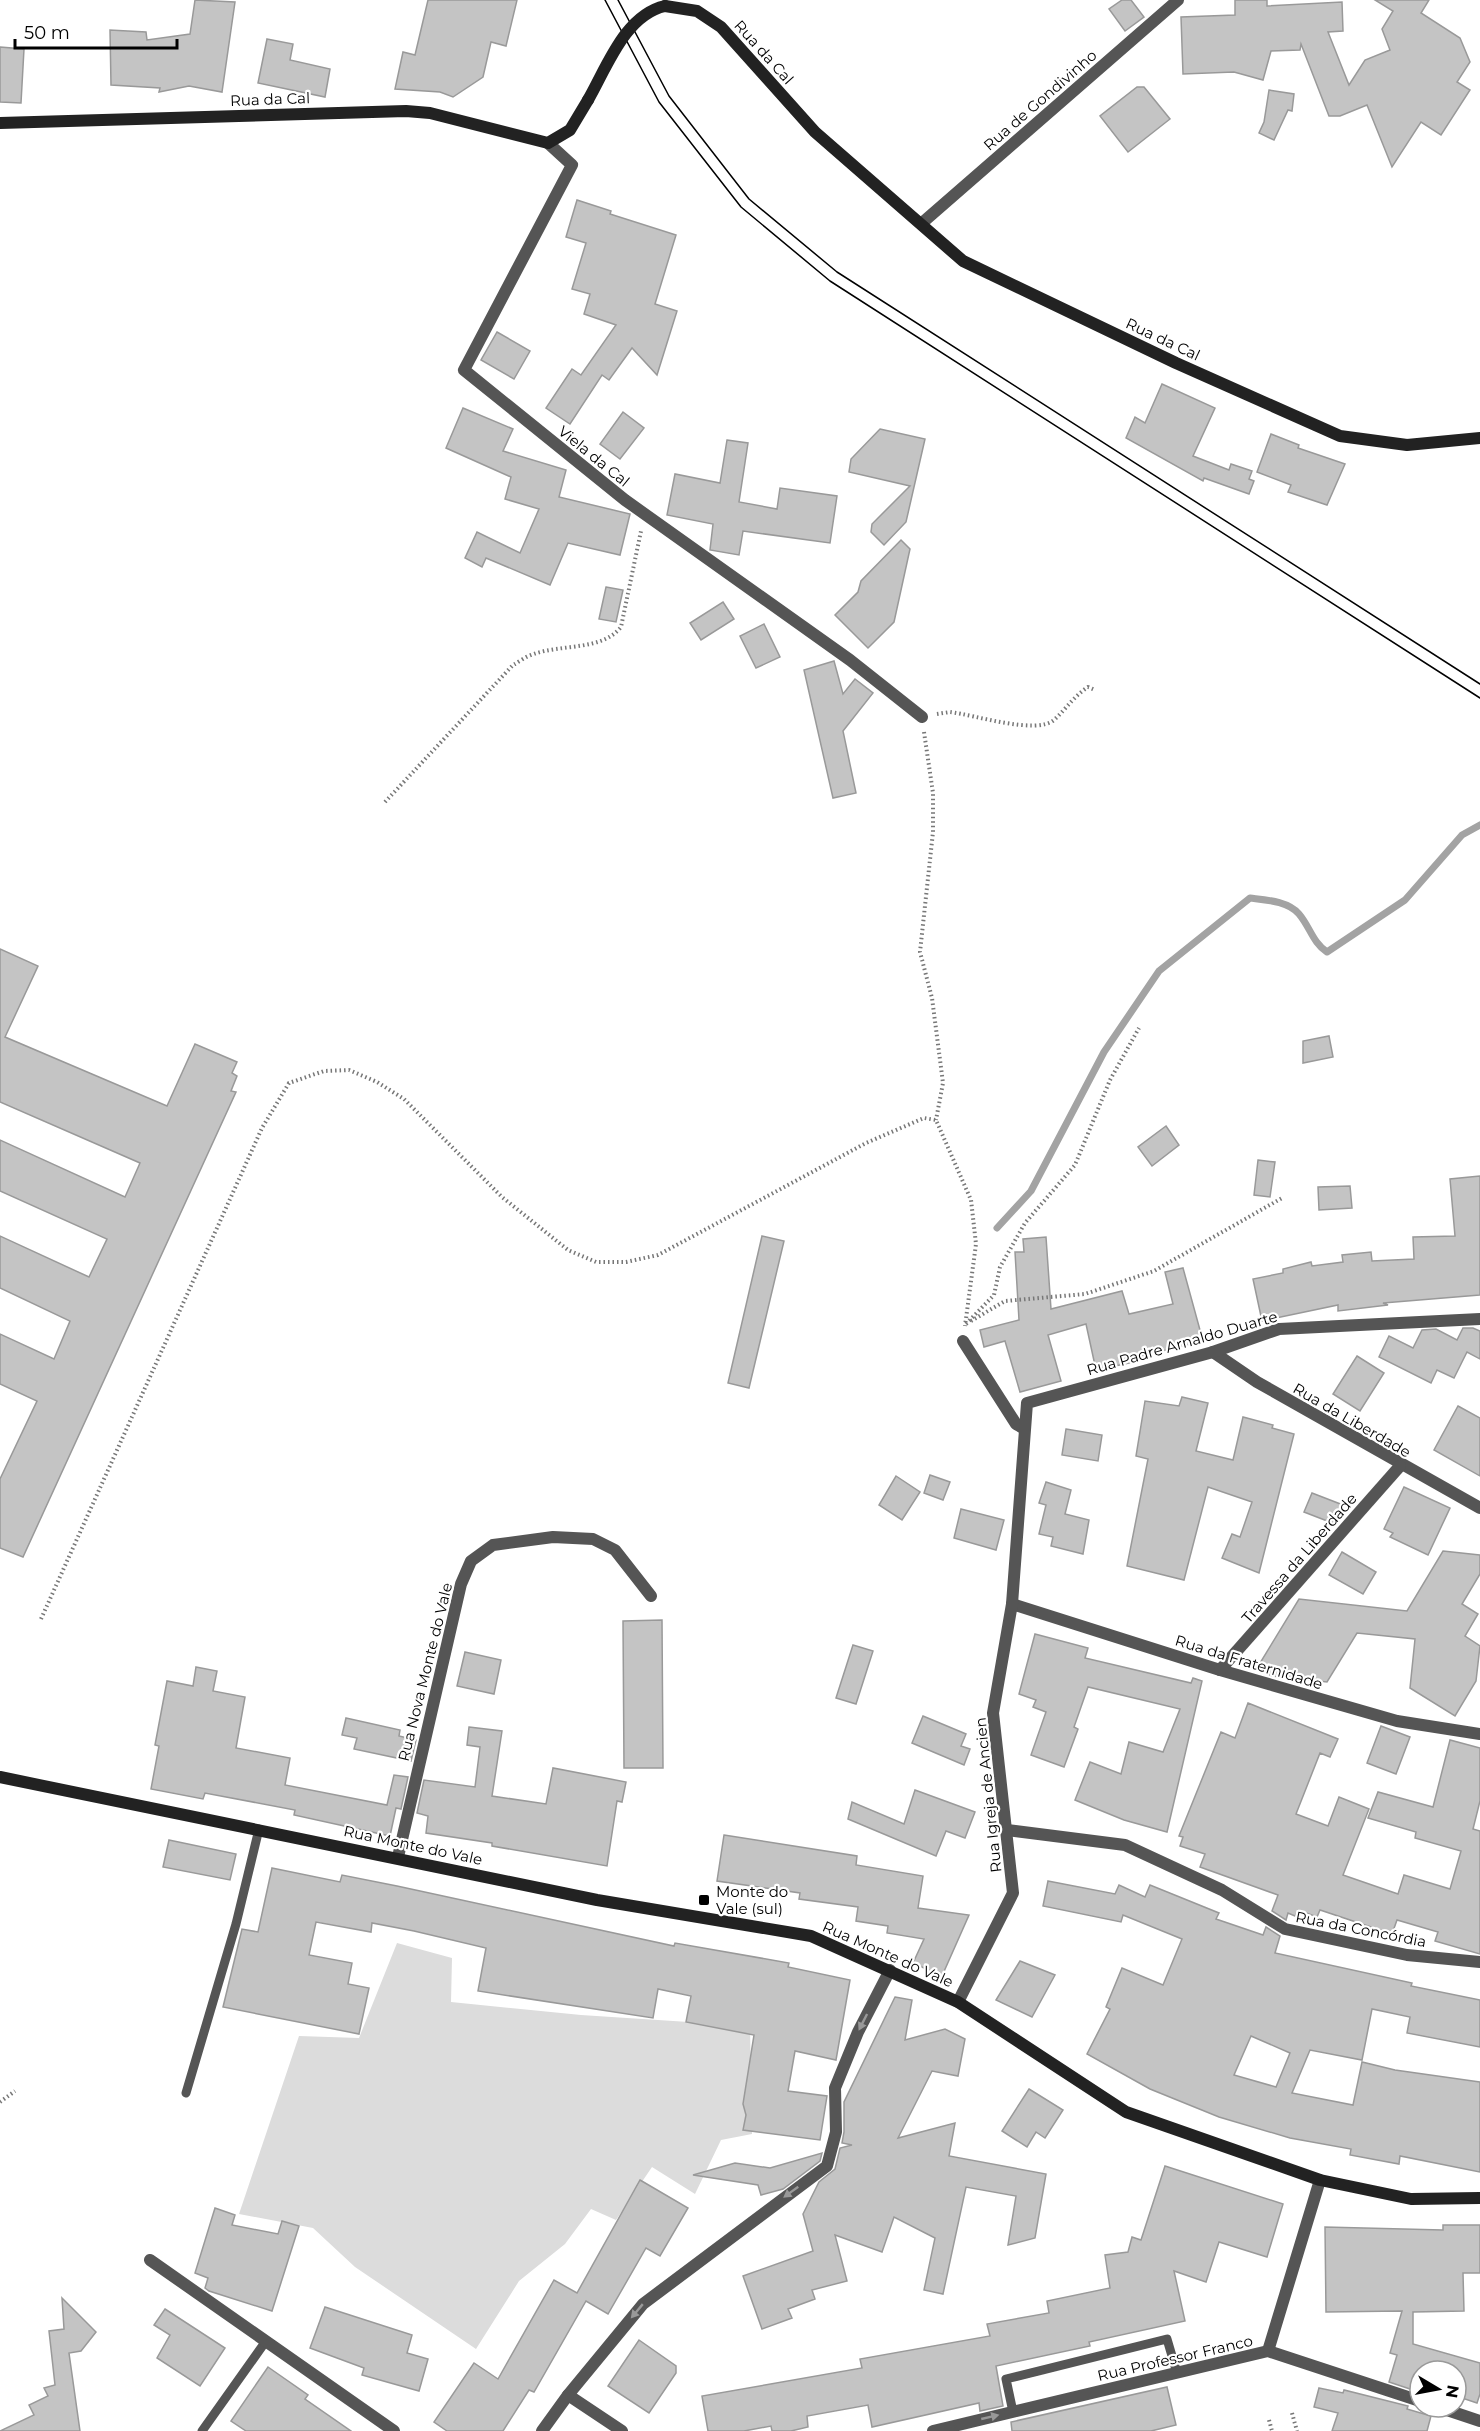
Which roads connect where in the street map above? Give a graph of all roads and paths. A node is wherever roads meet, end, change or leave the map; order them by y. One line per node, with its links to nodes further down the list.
1 (1178, 0): 4 (street, Rua de Gondivinho)
2 (0, 123): 3 (street, Rua da Cal)
3 (548, 143): 4 (street, Rua da Cal, bridge); 6 (street, Viela da Cal)
4 (922, 223): 5 (street, Rua da Cal)
5 (1480, 438)
6 (649, 518): 8 (street, Viela da Cal); 9 (path)
7 (1095, 690): 8 (path)
8 (922, 717): 11 (path)
9 (385, 802)
10 (1138, 1028): 14 (path)
11 (936, 1120): 14 (path); 22 (path)
12 (1282, 1198): 14 (path)
13 (1480, 1319): 16 (street, Rua Padre Arnaldo Duarte)
14 (965, 1324): 15 (path)
15 (963, 1341): 17 (street)
16 (1213, 1352): 17 (street, Rua Padre Arnaldo Duarte); 18 (street, Rua da Liberdade)
17 (1023, 1428): 21 (street, Rua Igreja de Ancien)
18 (1400, 1466): 19 (street, Rua da Liberdade); 23 (street, Travessa da Liberdade)
19 (1480, 1508)
20 (651, 1596): 28 (street, Rua Nova Monte do Vale)
21 (1012, 1604): 23 (street, Rua da Fraternidade); 27 (street, Rua Igreja de Ancien)
22 (41, 1619)
23 (1220, 1670): 24 (street, Rua da Fraternidade)
24 (1480, 1734)
25 (0, 1777): 26 (street, Rua Monte do Vale)
26 (259, 1829): 28 (street, Rua Monte do Vale); 33 (lane)
27 (1007, 1830): 29 (street, Rua da Concórdia); 31 (street, Rua Igreja de Ancien)
28 (398, 1857): 30 (street, Rua Monte do Vale)
29 (1480, 1962)
30 (890, 1970): 31 (street, Rua Monte do Vale); 41 (street, one-way to 41)
31 (958, 2002): 35 (street, Rua Monte do Vale)
32 (15, 2091): 34 (path)
33 (186, 2093)
34 (0, 2102)
35 (1320, 2180): 36 (street, Rua Monte do Vale); 39 (street)
36 (1480, 2198)
37 (150, 2260): 38 (street)
38 (266, 2341): 46 (lane); 47 (street)
39 (1268, 2351): 40 (street, Rua Professor Franco); 42 (street, Rua Professor Franco)
40 (1177, 2373): 43 (street, Rua Professor Franco); 43 (lane)
41 (568, 2395): 48 (street); 49 (street)
42 (1408, 2397)
43 (1012, 2412): 50 (street, Rua Professor Franco, one-way to 43)
44 (1292, 2413): 52 (path)
45 (1269, 2420): 51 (path)
46 (202, 2431)
47 (394, 2431)
48 (542, 2431)
49 (622, 2431)
50 (933, 2431)
51 (1272, 2431)
52 (1297, 2431)

